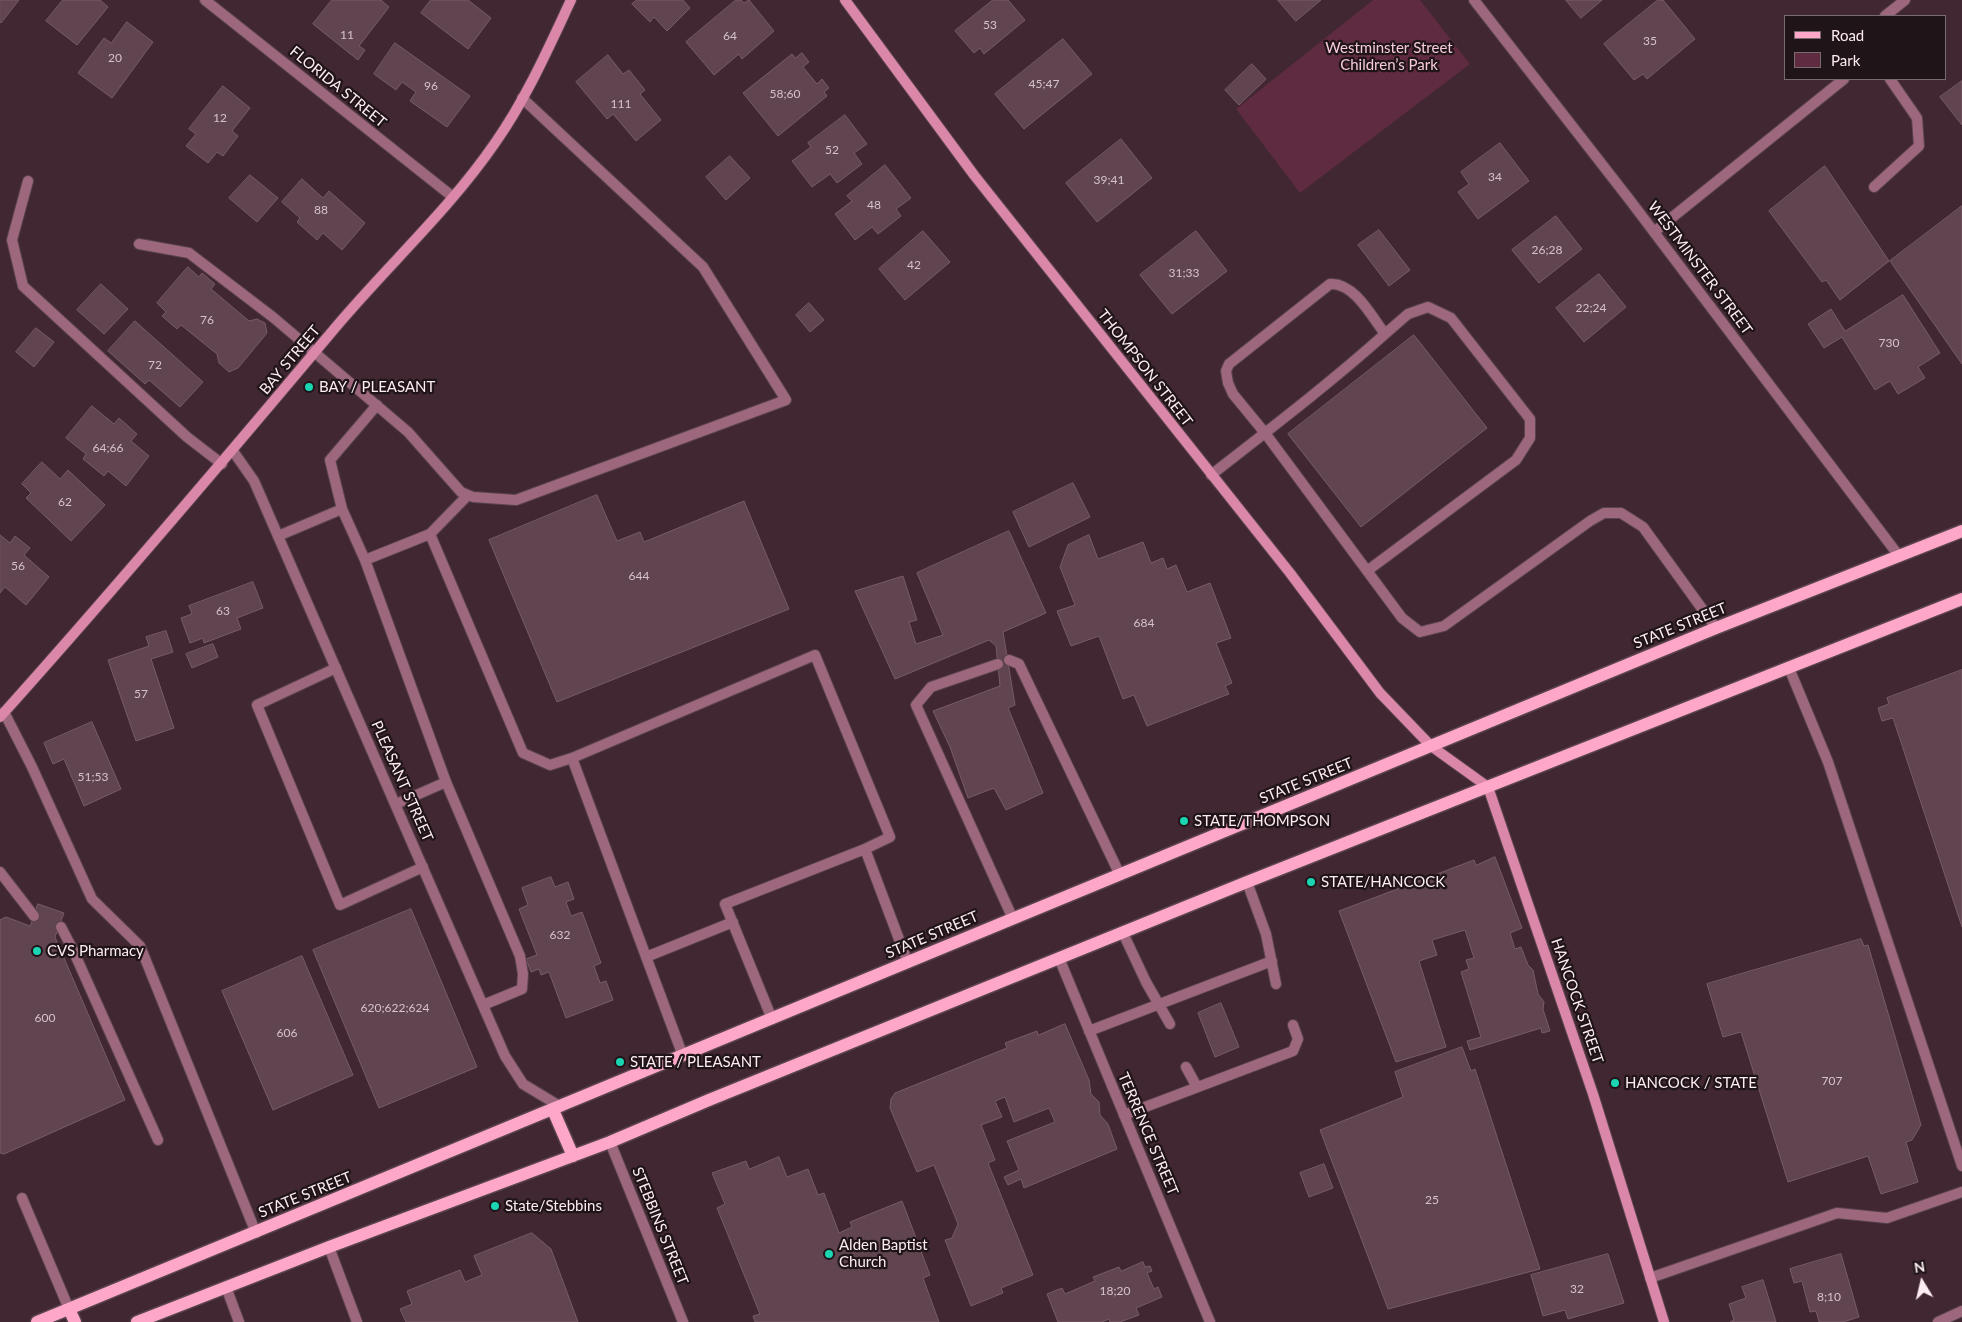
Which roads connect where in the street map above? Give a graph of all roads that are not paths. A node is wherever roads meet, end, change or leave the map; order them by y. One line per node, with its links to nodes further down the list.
1 (205, 0): 12 (street, FLORIDA STREET)
2 (571, 0): 9 (main road, BAY STREET)
3 (845, 0): 21 (main road, THOMPSON STREET)
4 (1474, 0): 13 (street, WESTMINSTER STREET)
5 (1905, 0): 6 (street)
6 (1886, 15)
7 (1843, 80): 13 (street)
8 (1891, 80): 11 (street)
9 (522, 98): 12 (main road, BAY STREET); 22 (street)
10 (28, 181): 20 (street)
11 (1874, 186)
12 (453, 197): 16 (main road, BAY STREET)
13 (1654, 232): 27 (street, WESTMINSTER STREET)
14 (139, 244): 16 (street)
15 (1385, 334): 18 (street); 18 (street); 29 (street)
16 (316, 352): 17 (street); 19 (main road, BAY STREET)
17 (377, 405): 22 (street); 23 (street)
18 (1265, 432): 21 (street); 29 (street)
19 (233, 451): 20 (main road, BAY STREET); 26 (street, PLEASANT STREET)
20 (222, 464): 36 (main road, BAY STREET)
21 (1211, 475): 37 (main road, THOMPSON STREET)
22 (468, 495): 25 (street)
23 (342, 509): 26 (street); 28 (street)
24 (1962, 531): 27 (main road, STATE STREET)
25 (430, 534): 28 (street); 38 (street)
26 (278, 536): 34 (street, PLEASANT STREET)
27 (1899, 556): 31 (main road, STATE STREET)
28 (365, 560): 39 (street)
29 (1367, 571): 31 (street)
30 (1962, 599): 35 (main road)
31 (1716, 628): 37 (main road, STATE STREET)
32 (1009, 660): 45 (street)
33 (998, 664): 48 (street)
34 (336, 668): 41 (street, PLEASANT STREET); 43 (street)
35 (1789, 668): 40 (main road); 71 (street)
36 (2, 715): 74 (street)
37 (1431, 746): 40 (main road); 45 (main road, STATE STREET)
38 (572, 758): 42 (street); 52 (street)
39 (446, 782): 41 (street); 58 (street)
40 (1488, 787): 46 (main road); 76 (main road, HANCOCK STREET)
41 (396, 804): 43 (street, PLEASANT STREET)
42 (865, 849): 49 (street); 55 (street)
43 (423, 867): 58 (street, PLEASANT STREET)
44 (0, 872): 47 (street)
45 (1120, 875): 48 (main road, STATE STREET)
46 (1247, 882): 51 (main road); 54 (street)
47 (34, 916)
48 (1013, 919): 55 (main road, STATE STREET)
49 (732, 922): 52 (street); 59 (street)
50 (61, 927): 68 (street)
51 (1123, 933): 53 (main road); 57 (street)
52 (646, 958): 63 (street)
53 (1059, 958): 62 (street, TERRENCE STREET); 69 (main road)
54 (1272, 961): 56 (street); 57 (street)
55 (908, 963): 59 (main road, STATE STREET)
56 (1276, 984)
57 (1158, 1003): 60 (street); 62 (street)
58 (483, 1005): 66 (street, PLEASANT STREET)
59 (772, 1019): 63 (main road, STATE STREET)
60 (1170, 1024)
61 (1293, 1025): 65 (street)
62 (1089, 1031): 67 (street, TERRENCE STREET)
63 (683, 1056): 66 (main road, STATE STREET)
64 (1186, 1067): 65 (street)
65 (1197, 1087): 67 (street)
66 (557, 1109): 70 (main road); 74 (main road, STATE STREET)
67 (1124, 1115): 86 (street, TERRENCE STREET)
68 (158, 1140)
69 (610, 1142): 70 (main road); 85 (street, STEBBINS STREET)
70 (573, 1156): 75 (main road)
71 (1962, 1166)
72 (1962, 1192): 76 (street)
73 (22, 1198): 78 (street)
74 (256, 1232): 78 (main road, STATE STREET)
75 (328, 1247): 77 (main road); 84 (street)
76 (1650, 1278): 87 (main road, HANCOCK STREET)
77 (226, 1287): 82 (main road); 83 (street)
78 (69, 1309): 80 (main road, STATE STREET); 81 (main road)
79 (1962, 1311): 88 (street)
80 (37, 1322)
81 (75, 1322)
82 (137, 1322)
83 (239, 1322)
84 (356, 1322)
85 (683, 1322)
86 (1210, 1322)
87 (1664, 1322)
88 (1938, 1322)

